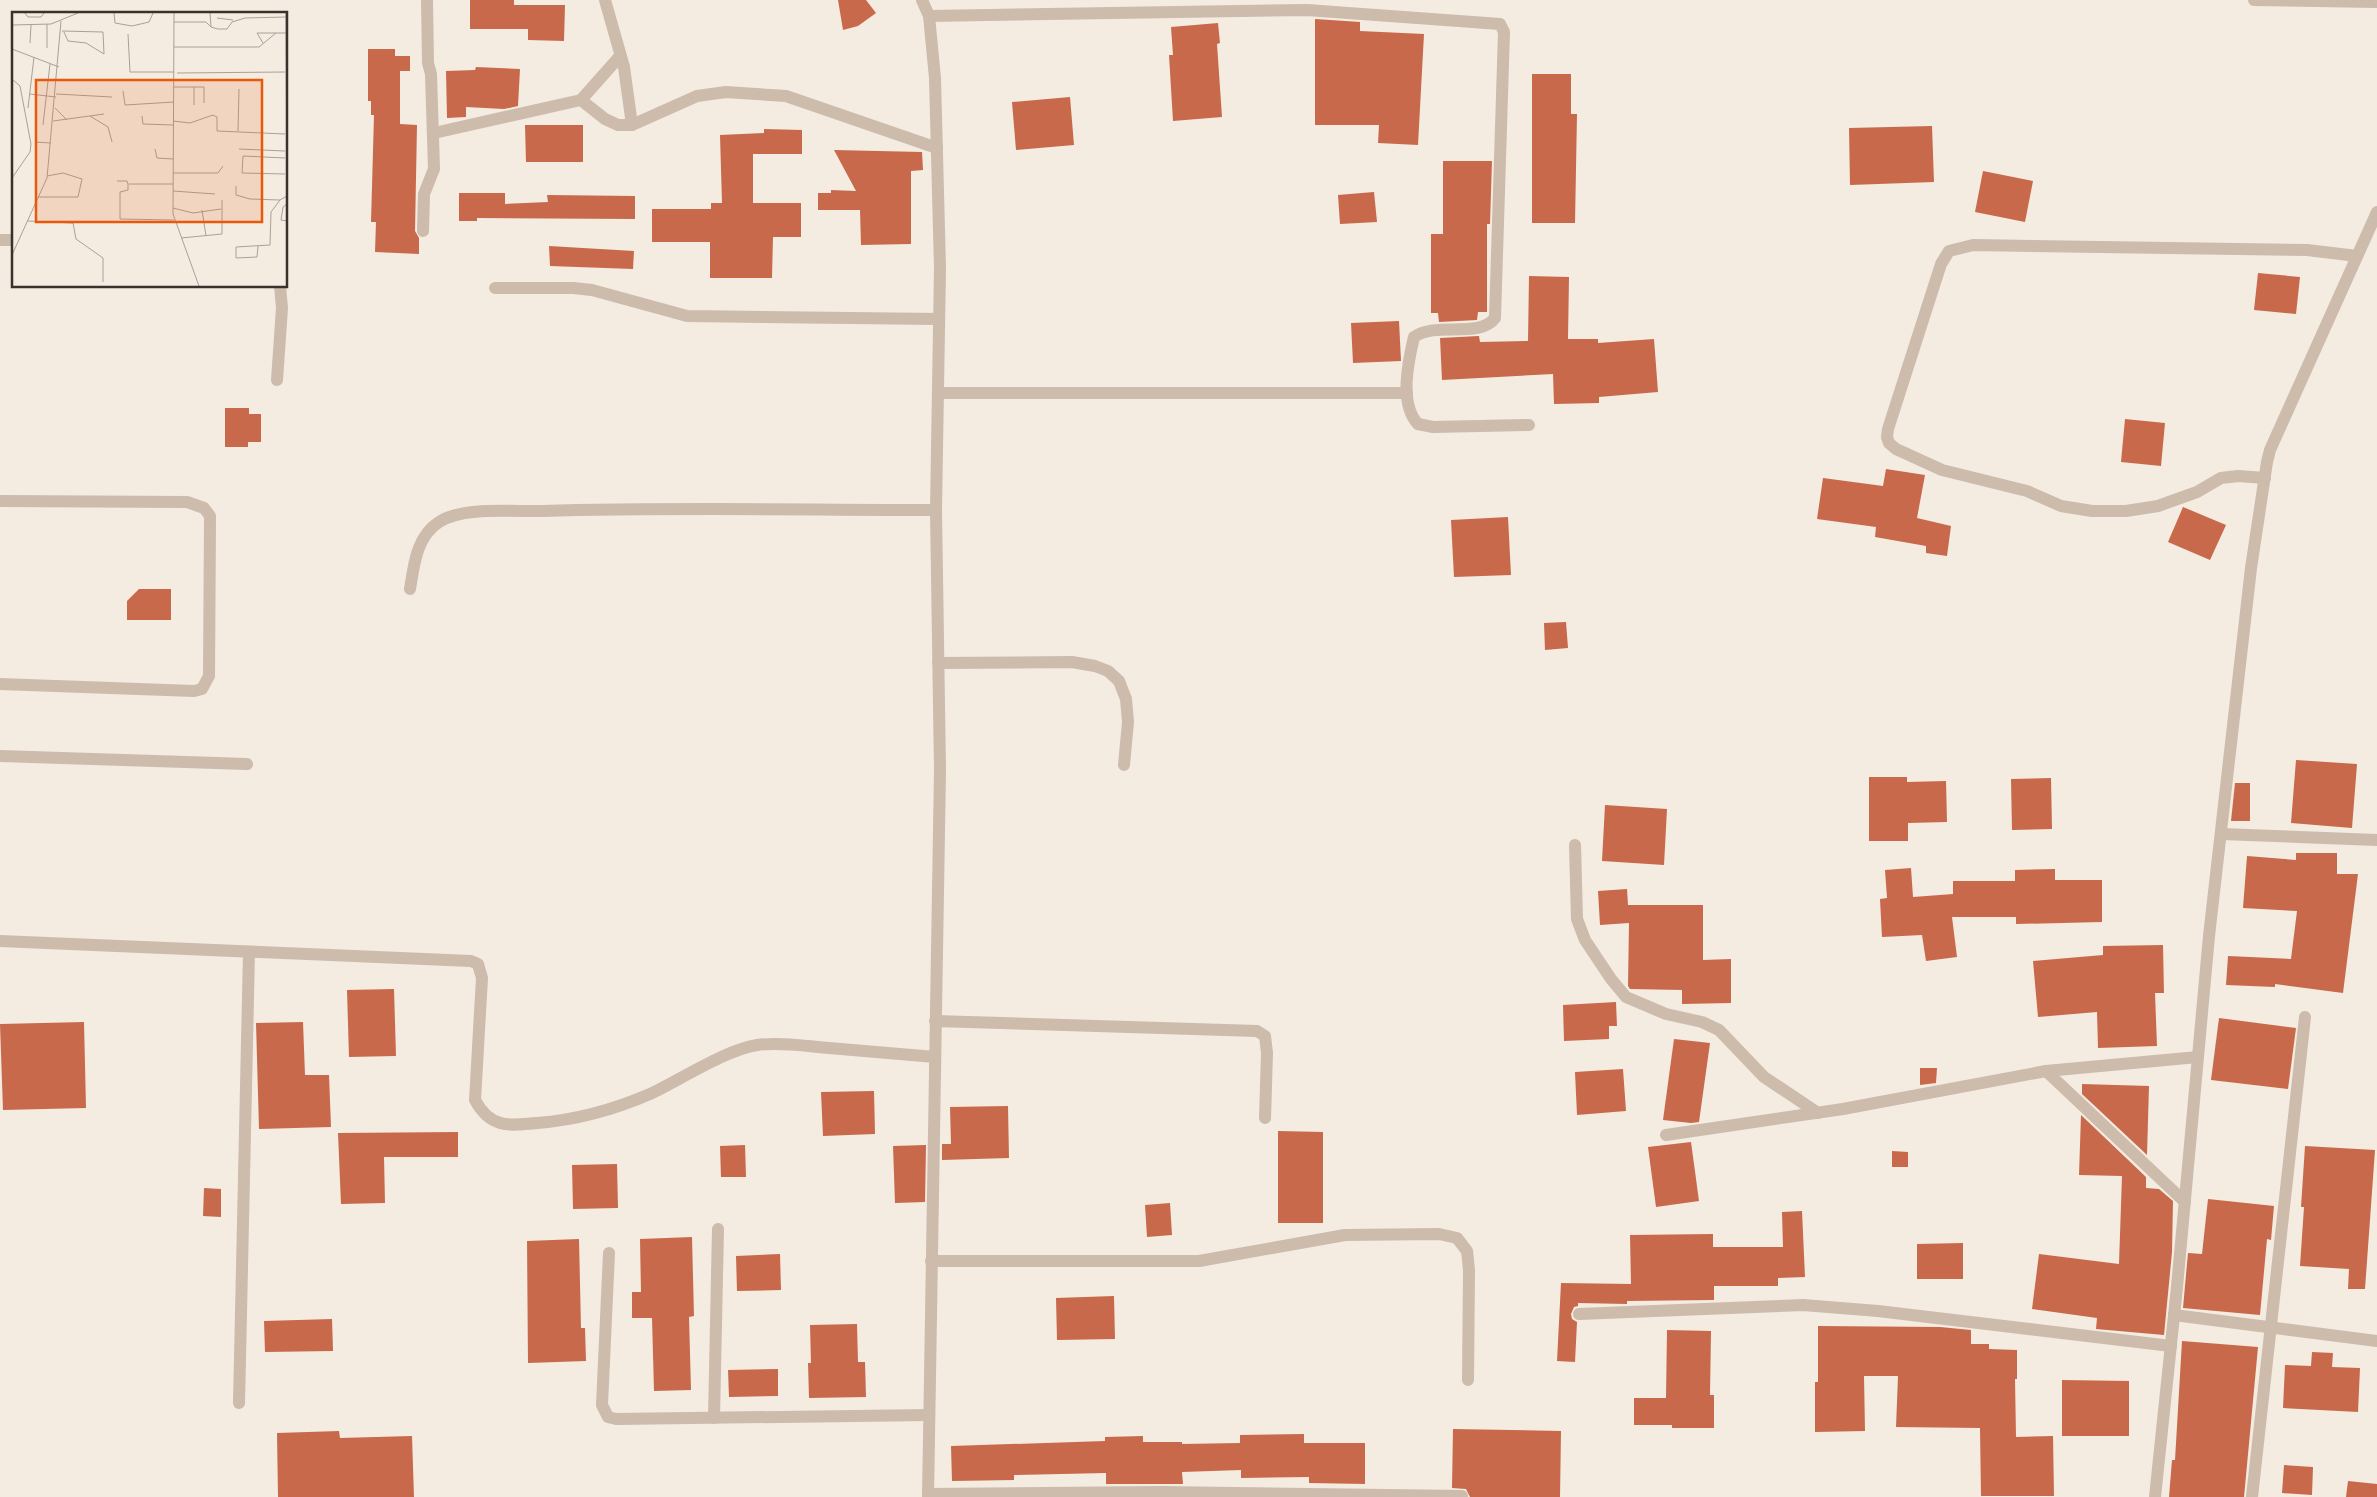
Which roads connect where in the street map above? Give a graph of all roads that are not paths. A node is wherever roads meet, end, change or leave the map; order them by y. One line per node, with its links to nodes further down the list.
1 (427, 0): 10 (street)
2 (605, 0): 7 (street)
3 (922, 0): 6 (street)
4 (2254, 0): 5 (street)
5 (2377, 2)
6 (928, 16): 11 (street); 20 (street)
7 (620, 56): 8 (street); 9 (street)
8 (581, 100): 9 (street); 10 (street)
9 (632, 125): 11 (street)
10 (434, 133): 13 (street)
11 (937, 148): 17 (street)
12 (2377, 212): 14 (street)
13 (423, 230)
14 (2357, 256): 22 (street); 22 (street)
15 (280, 288): 18 (street)
16 (495, 288): 17 (street)
17 (939, 319): 19 (street)
18 (277, 380)
19 (938, 393): 20 (street); 24 (street)
20 (1407, 393): 21 (street)
21 (1529, 426)
22 (2265, 478): 31 (street)
23 (0, 501): 27 (street)
24 (936, 510): 25 (street); 26 (street)
25 (410, 589)
26 (938, 663): 30 (street); 37 (street)
27 (0, 684)
28 (0, 756): 29 (street)
29 (247, 764)
30 (1124, 765)
31 (2221, 834): 32 (street); 39 (street)
32 (2377, 840)
33 (1575, 845): 41 (street)
34 (0, 940): 35 (street)
35 (249, 952): 38 (street); 54 (street)
36 (2305, 1017): 50 (street)
37 (935, 1021): 38 (street); 42 (street)
38 (935, 1057): 47 (street)
39 (2198, 1057): 40 (street); 44 (street)
40 (2046, 1071): 41 (street); 44 (street)
41 (1818, 1113): 43 (street)
42 (1265, 1118)
43 (1666, 1135)
44 (2185, 1202): 49 (street)
45 (718, 1229): 56 (street)
46 (609, 1253): 56 (street)
47 (931, 1261): 53 (street); 55 (street)
48 (1578, 1314): 52 (street)
49 (2174, 1315): 50 (street); 52 (street)
50 (2271, 1329): 51 (street); 60 (street)
51 (2377, 1341)
52 (2171, 1346): 59 (street)
53 (1468, 1380)
54 (239, 1403)
55 (929, 1415): 56 (street); 57 (street)
56 (714, 1418)
57 (928, 1496): 58 (street)
58 (1462, 1496)
59 (2155, 1497)
60 (2252, 1497)

